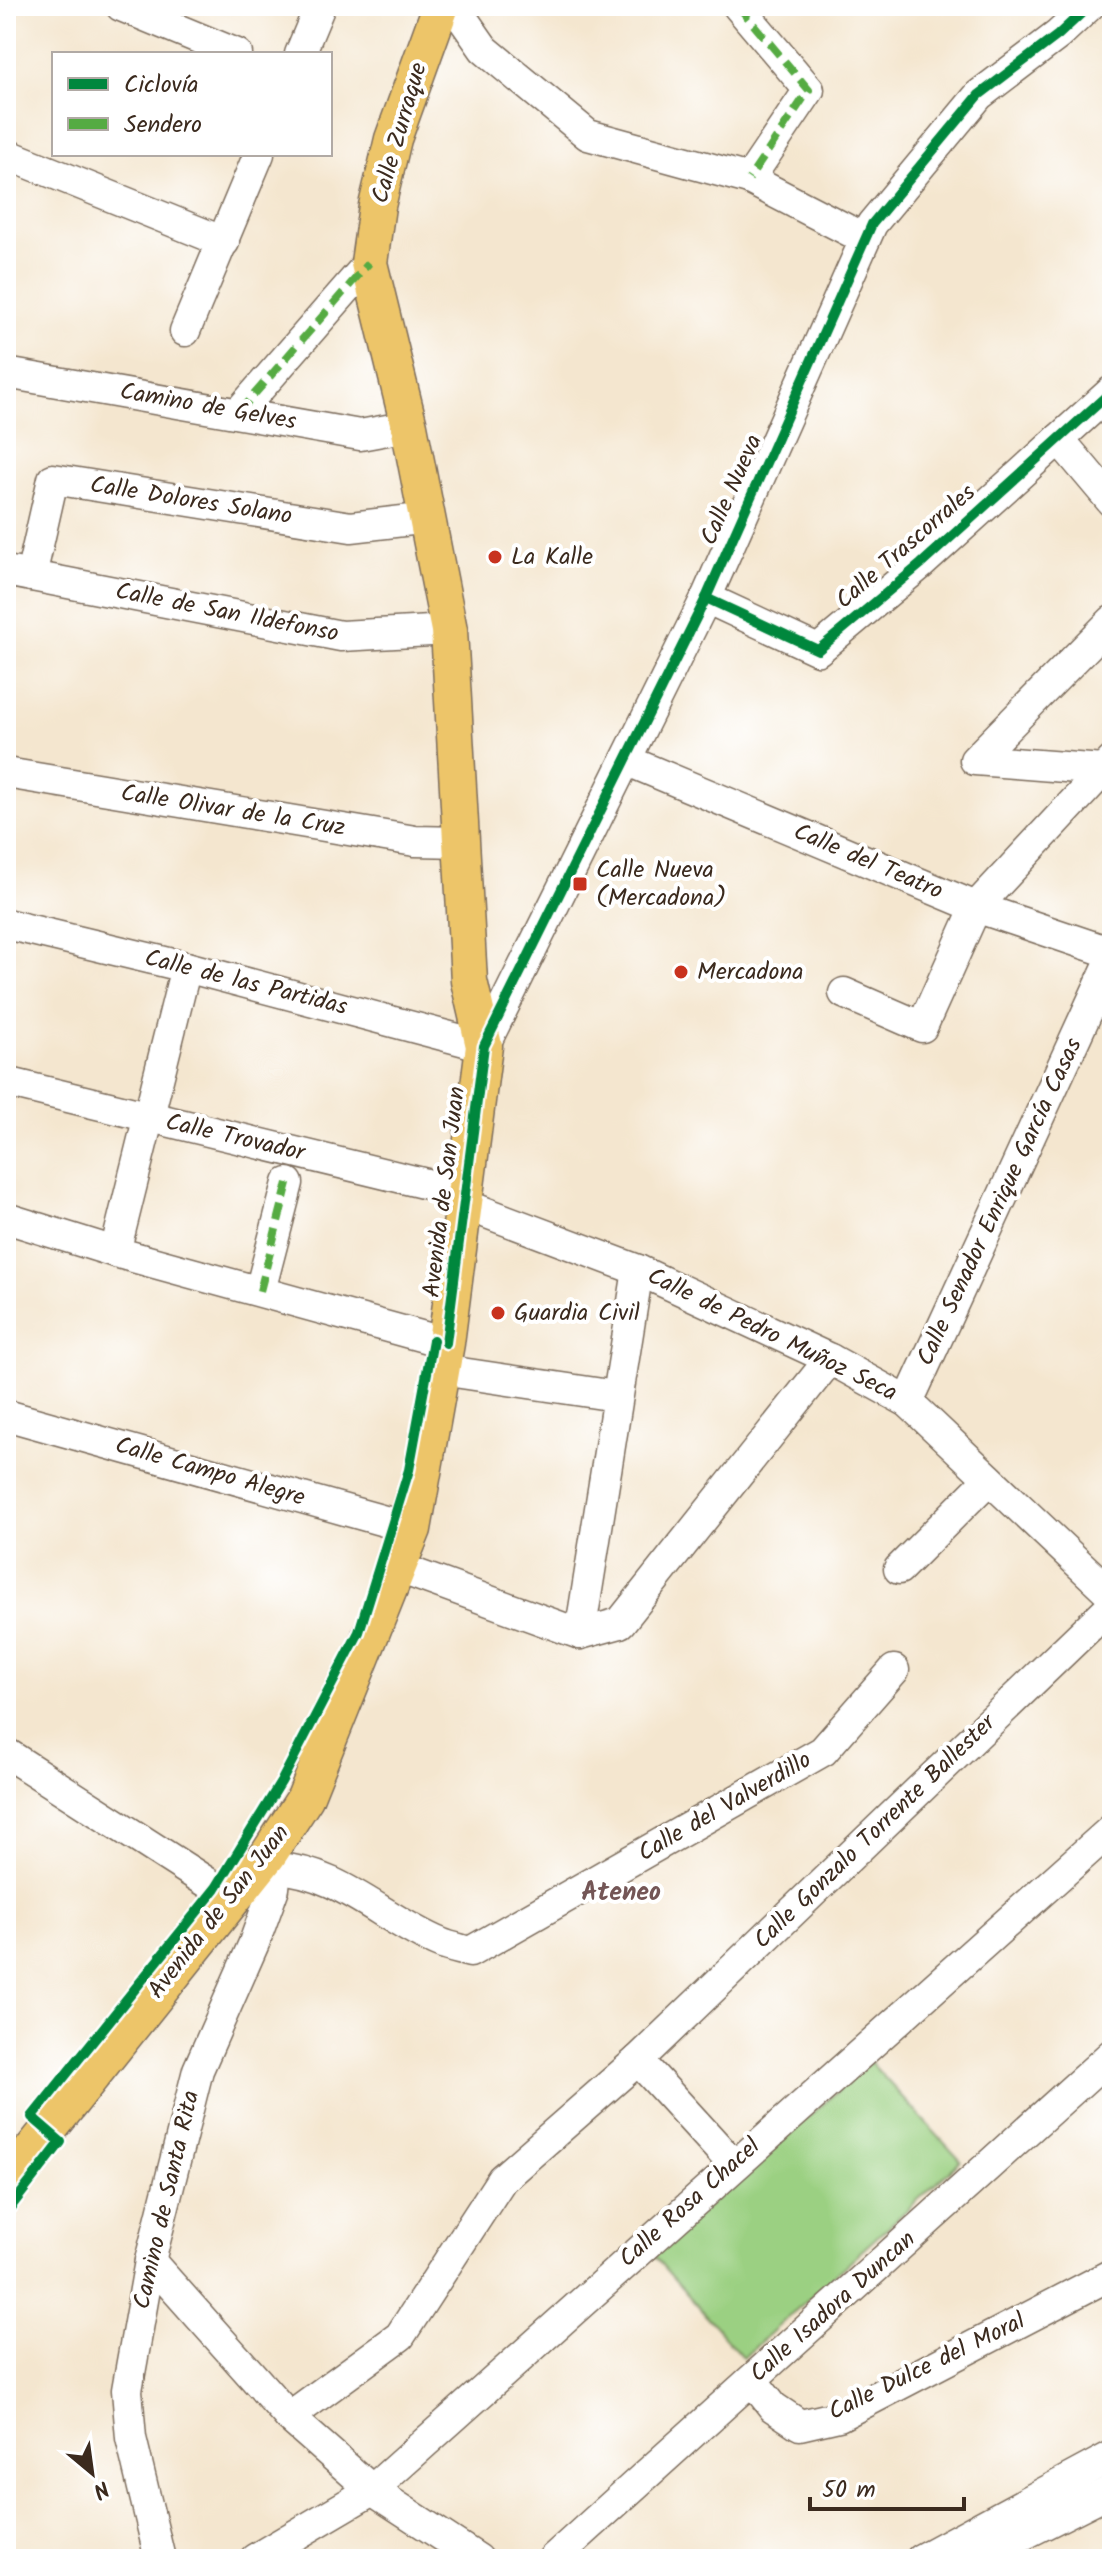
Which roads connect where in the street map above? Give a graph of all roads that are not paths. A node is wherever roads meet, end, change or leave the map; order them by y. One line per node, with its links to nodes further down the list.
1 (121, 6): 7 (street)
2 (320, 6): 8 (street)
3 (441, 6): 14 (main road, Calle Zurraque)
4 (454, 6): 11 (street)
5 (738, 6): 11 (street)
6 (1089, 6): 12 (street, Calle Nueva)
7 (232, 52)
8 (301, 52)
9 (6, 154): 13 (street)
10 (258, 156): 13 (street)
11 (749, 179): 12 (street)
12 (865, 239): 24 (street, Calle Nueva)
13 (224, 242): 15 (street)
14 (369, 263): 18 (street); 19 (main road)
15 (185, 331)
16 (6, 373): 18 (street, Camino de Gelves)
17 (1112, 391): 20 (street, Calle Trascorrales)
18 (238, 413): 19 (street, Camino de Gelves)
19 (409, 426): 22 (main road)
20 (1059, 439): 21 (street); 24 (street, Calle Trascorrales)
21 (1112, 502)
22 (429, 518): 23 (street, Calle Dolores Solano); 26 (main road)
23 (18, 574): 26 (street, Calle de San Ildefonso)
24 (706, 598): 27 (street, Calle Nueva)
25 (1112, 621): 28 (street)
26 (449, 630): 30 (main road)
27 (628, 761): 31 (street, Calle del Teatro); 36 (street, Calle Nueva)
28 (1107, 765): 31 (street)
29 (6, 773): 30 (street, Calle Olivar de la Cruz)
30 (462, 842): 37 (main road)
31 (976, 907): 33 (street, Calle del Teatro); 35 (street)
32 (6, 924): 34 (street, Calle de las Partidas)
33 (1112, 955): 50 (street, Calle Senador Enrique García Casas)
34 (186, 967): 38 (street, Calle de las Partidas); 40 (street)
35 (844, 993)
36 (509, 996): 37 (street); 38 (street, Calle Nueva)
37 (473, 999): 38 (main road)
38 (484, 1046): 42 (main road, Avenida de San Juan)
39 (6, 1082): 40 (street, Calle Trovador)
40 (150, 1118): 42 (street, Calle Trovador); 44 (street)
41 (288, 1183): 46 (street)
42 (464, 1198): 45 (street, Calle de Pedro Muñoz Seca); 47 (main road, Avenida de San Juan)
43 (6, 1218): 44 (street)
44 (115, 1252): 46 (street)
45 (638, 1270): 48 (street, Calle de Pedro Muñoz Seca); 49 (street)
46 (260, 1291): 47 (street)
47 (444, 1356): 49 (street); 53 (main road, Avenida de San Juan)
48 (830, 1359): 50 (street, Calle de Pedro Muñoz Seca); 58 (street)
49 (616, 1396): 58 (street)
50 (908, 1402): 52 (street, Calle de Pedro Muñoz Seca)
51 (6, 1415): 53 (street, Calle Campo Alegre)
52 (989, 1479): 55 (street); 56 (street, Calle de Pedro Muñoz Seca)
53 (413, 1529): 54 (main road, Avenida de San Juan)
54 (399, 1568): 58 (street); 62 (main road, Avenida de San Juan)
55 (899, 1569)
56 (1112, 1595)
57 (1112, 1605): 66 (street, Calle Gonzalo Torrente Ballester)
58 (580, 1634)
59 (894, 1670): 62 (street, Calle del Valverdillo)
60 (6, 1753): 63 (street)
61 (1112, 1829): 67 (street, Calle Rosa Chacel)
62 (272, 1862): 63 (main road, Avenida de San Juan); 64 (street, Camino de Santa Rita)
63 (224, 1910): 64 (street); 68 (main road, Avenida de San Juan)
64 (254, 1943): 69 (street, Camino de Santa Rita)
65 (1112, 2054): 71 (street, Calle Isadora Duncan)
66 (638, 2060): 67 (street); 72 (street, Calle Gonzalo Torrente Ballester)
67 (733, 2164): 74 (street, Calle Rosa Chacel)
68 (13, 2169)
69 (150, 2261): 72 (street); 76 (street, Camino de Santa Rita)
70 (1112, 2274): 71 (street, Calle Dulce del Moral)
71 (752, 2380): 79 (street, Calle Isadora Duncan)
72 (289, 2417): 74 (street)
73 (1112, 2456): 80 (street)
74 (372, 2490): 77 (street, Calle Rosa Chacel); 78 (street)
75 (1112, 2490): 81 (street)
76 (160, 2559)
77 (255, 2559)
78 (478, 2559)
79 (553, 2559)
80 (921, 2559)
81 (975, 2559)

